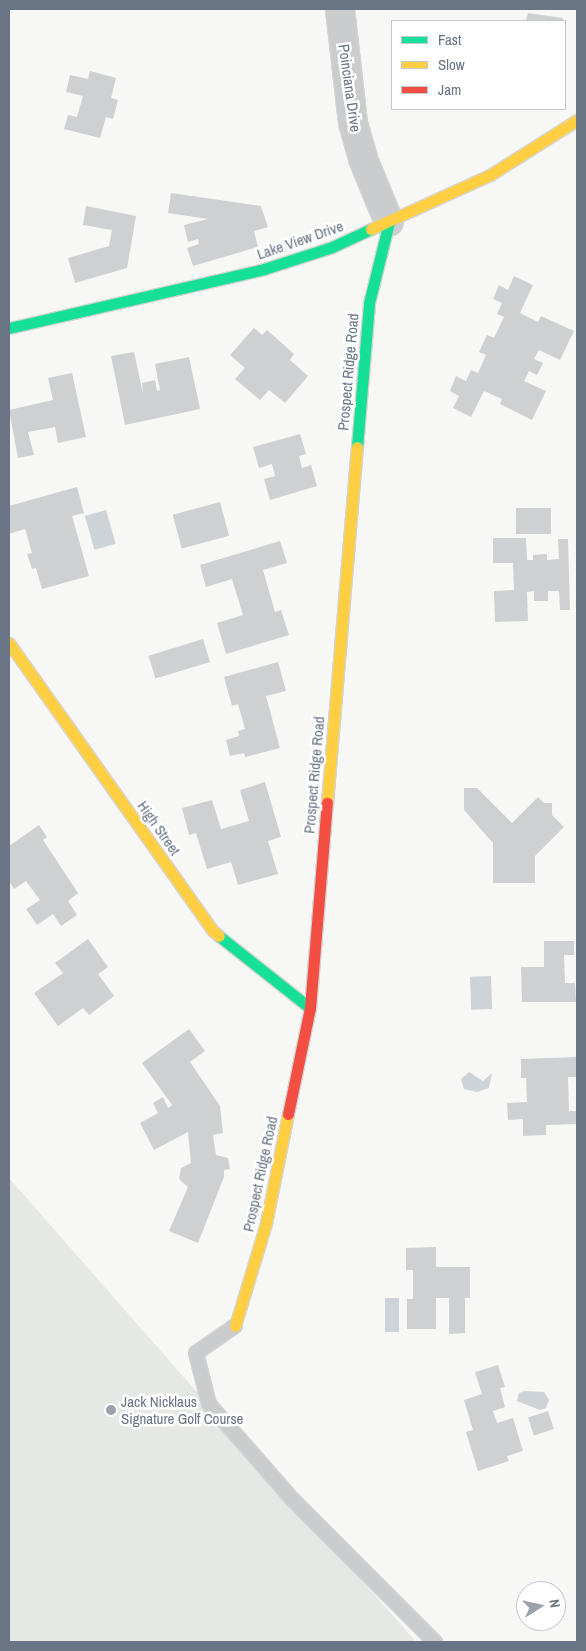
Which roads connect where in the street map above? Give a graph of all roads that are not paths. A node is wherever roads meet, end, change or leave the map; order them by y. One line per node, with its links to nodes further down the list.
1 (340, 9): 3 (street, Poinciana Drive)
2 (577, 120): 3 (street, Lake View Drive)
3 (390, 222): 4 (street, Lake View Drive); 6 (street, Prospect Ridge Road)
4 (9, 328)
5 (9, 643): 6 (street, High Street)
6 (310, 1008): 7 (street, Prospect Ridge Road)
7 (235, 1326): 8 (lane)
8 (435, 1642)

